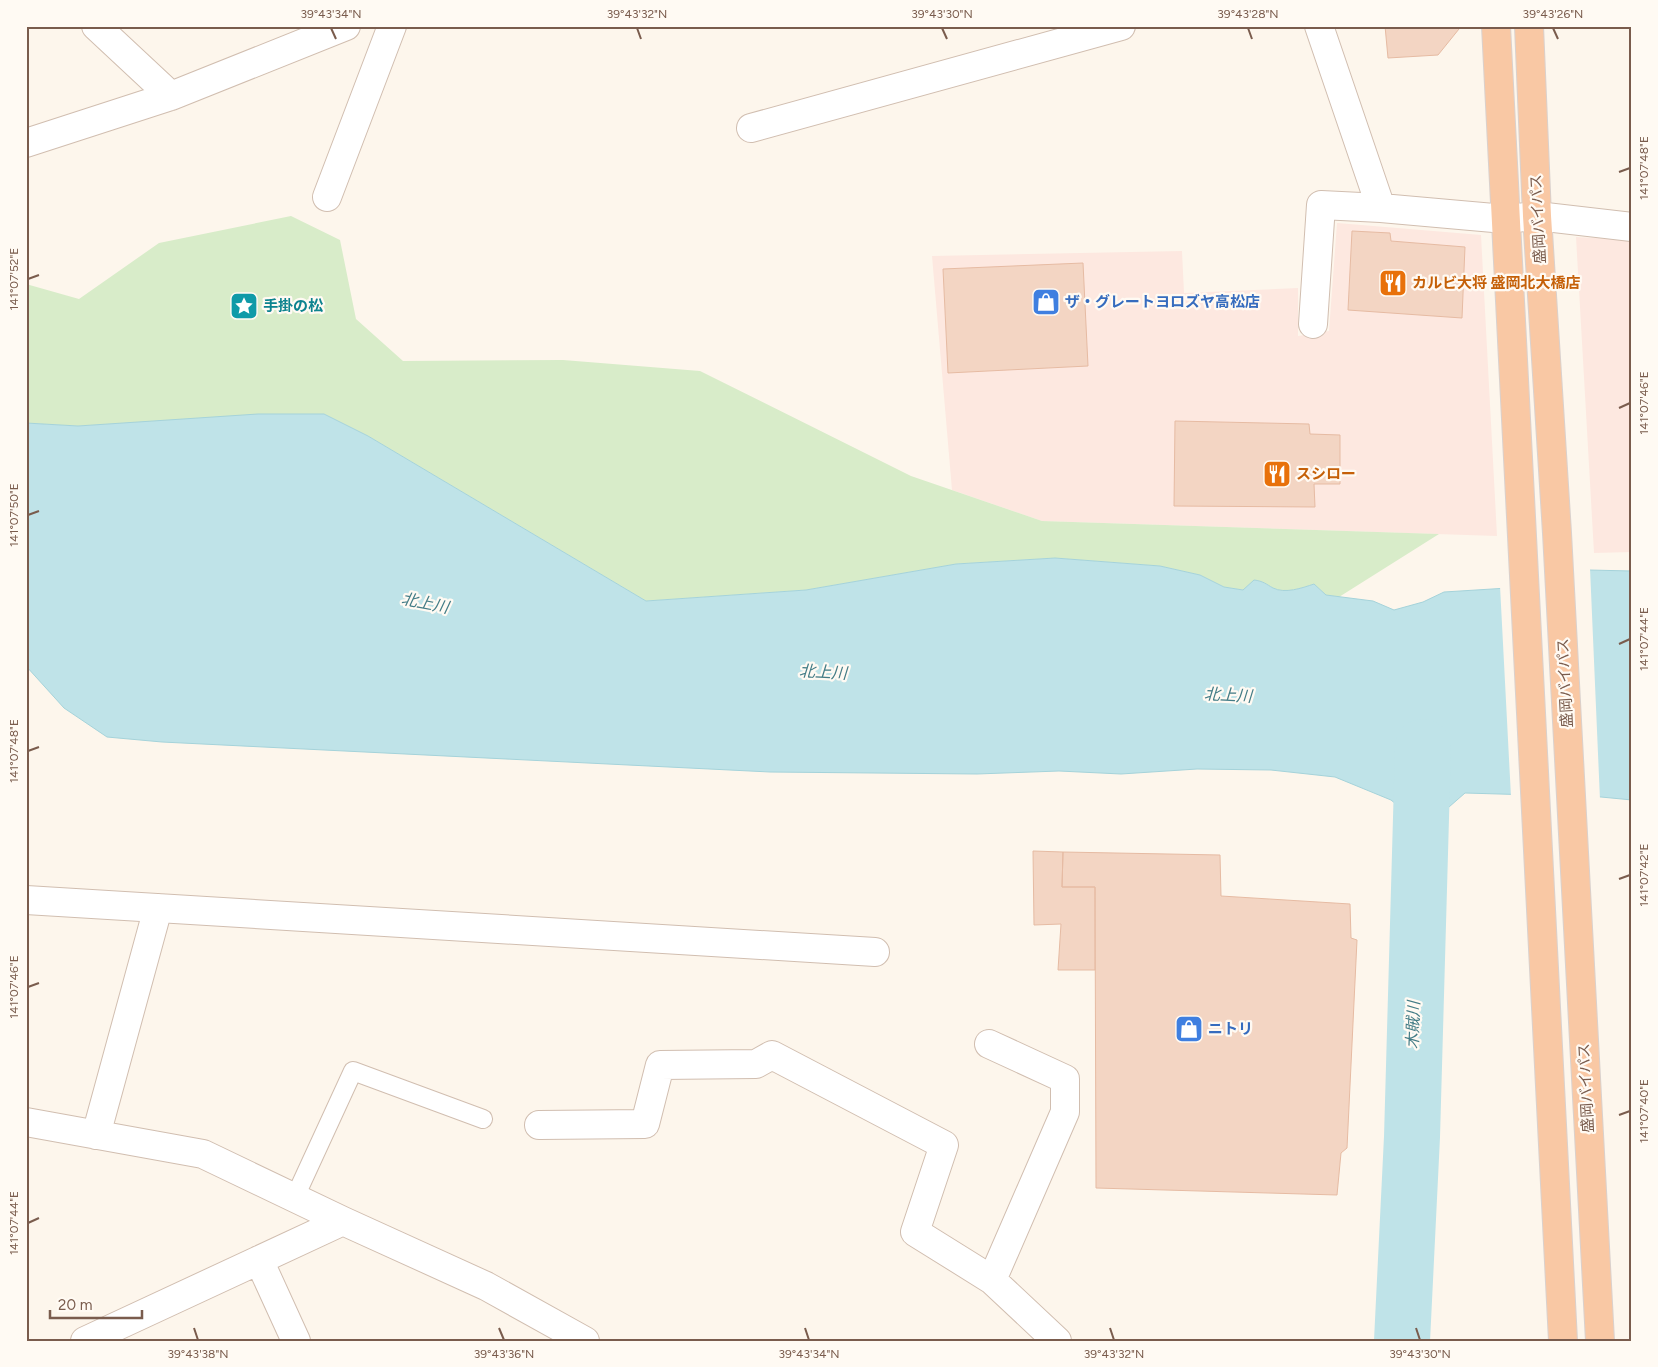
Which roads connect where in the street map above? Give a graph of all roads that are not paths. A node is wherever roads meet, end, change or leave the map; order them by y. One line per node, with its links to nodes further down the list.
1 (96, 26): 8 (street)
2 (392, 26): 11 (street)
3 (1121, 26): 9 (street)
4 (1319, 26): 12 (street)
5 (1496, 26): 14 (highway)
6 (1529, 26): 13 (highway, 盛岡バイパス)
7 (344, 27): 8 (street)
8 (171, 96): 10 (street)
9 (751, 128)
10 (26, 143)
11 (327, 197)
12 (1381, 208): 14 (street); 16 (street)
13 (1537, 216): 14 (street); 15 (street); 34 (highway, 盛岡バイパス)
14 (1505, 219): 33 (highway)
15 (1632, 226)
16 (1313, 324)
17 (26, 900): 18 (street)
18 (158, 908): 19 (street); 24 (street)
19 (875, 952)
20 (989, 1044): 28 (street)
21 (483, 1119): 25 (lane)
22 (26, 1122): 24 (street)
23 (540, 1125): 28 (street)
24 (96, 1135): 25 (street)
25 (295, 1198): 26 (street)
26 (343, 1221): 27 (street); 31 (street)
27 (260, 1260): 29 (street); 30 (street)
28 (992, 1280): 32 (street)
29 (85, 1341)
30 (296, 1341)
31 (585, 1341)
32 (1057, 1341)
33 (1563, 1341)
34 (1600, 1341)

